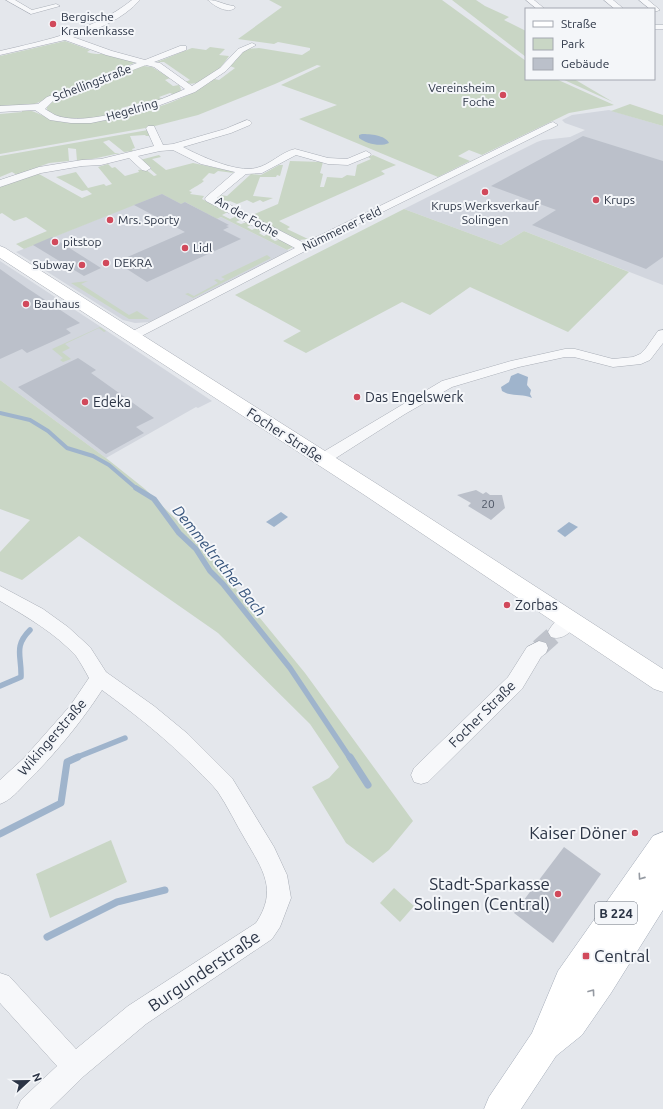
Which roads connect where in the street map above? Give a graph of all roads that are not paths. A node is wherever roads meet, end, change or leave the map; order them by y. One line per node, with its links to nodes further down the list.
1 (10, 0): 7 (street)
2 (136, 0): 12 (street)
3 (212, 0): 8 (street)
4 (530, 0): 9 (street)
5 (608, 0): 10 (street)
6 (643, 0): 11 (street)
7 (56, 6)
8 (231, 8)
9 (540, 8)
10 (619, 8)
11 (653, 8)
12 (65, 37): 15 (street); 16 (street)
13 (252, 45): 17 (street, Hegelring)
14 (183, 48): 16 (street, Schellingstraße)
15 (0, 53)
16 (146, 62): 17 (street); 18 (street, Schellingstraße)
17 (192, 90): 18 (street, Hegelring)
18 (40, 107): 19 (street)
19 (0, 109)
20 (247, 123): 23 (street)
21 (553, 125): 30 (street, Nümmener Feld)
22 (151, 128): 24 (street)
23 (174, 147): 24 (street); 28 (street)
24 (160, 148): 26 (street)
25 (366, 154): 28 (street)
26 (131, 155): 27 (street); 29 (street)
27 (146, 168)
28 (243, 171): 30 (street, An der Foche)
29 (0, 184)
30 (304, 248): 33 (street, Nümmener Feld)
31 (0, 251): 33 (main road, Focher Straße)
32 (663, 334): 34 (street)
33 (132, 337): 34 (main road, Focher Straße)
34 (323, 459): 38 (main road, Focher Straße)
35 (0, 593): 37 (street, Burgunderstraße)
36 (539, 648): 39 (street, Focher Straße)
37 (99, 678): 40 (street, Wikingerstraße); 45 (street, Burgunderstraße)
38 (663, 682)
39 (421, 775)
40 (0, 794)
41 (663, 845): 44 (main road, B 224, one-way to 44)
42 (663, 883): 44 (main road, B 224, one-way to 42)
43 (0, 985): 45 (street)
44 (544, 1045): 47 (main road, B 224)
45 (75, 1068): 46 (street, Burgunderstraße)
46 (30, 1109)
47 (501, 1109)

